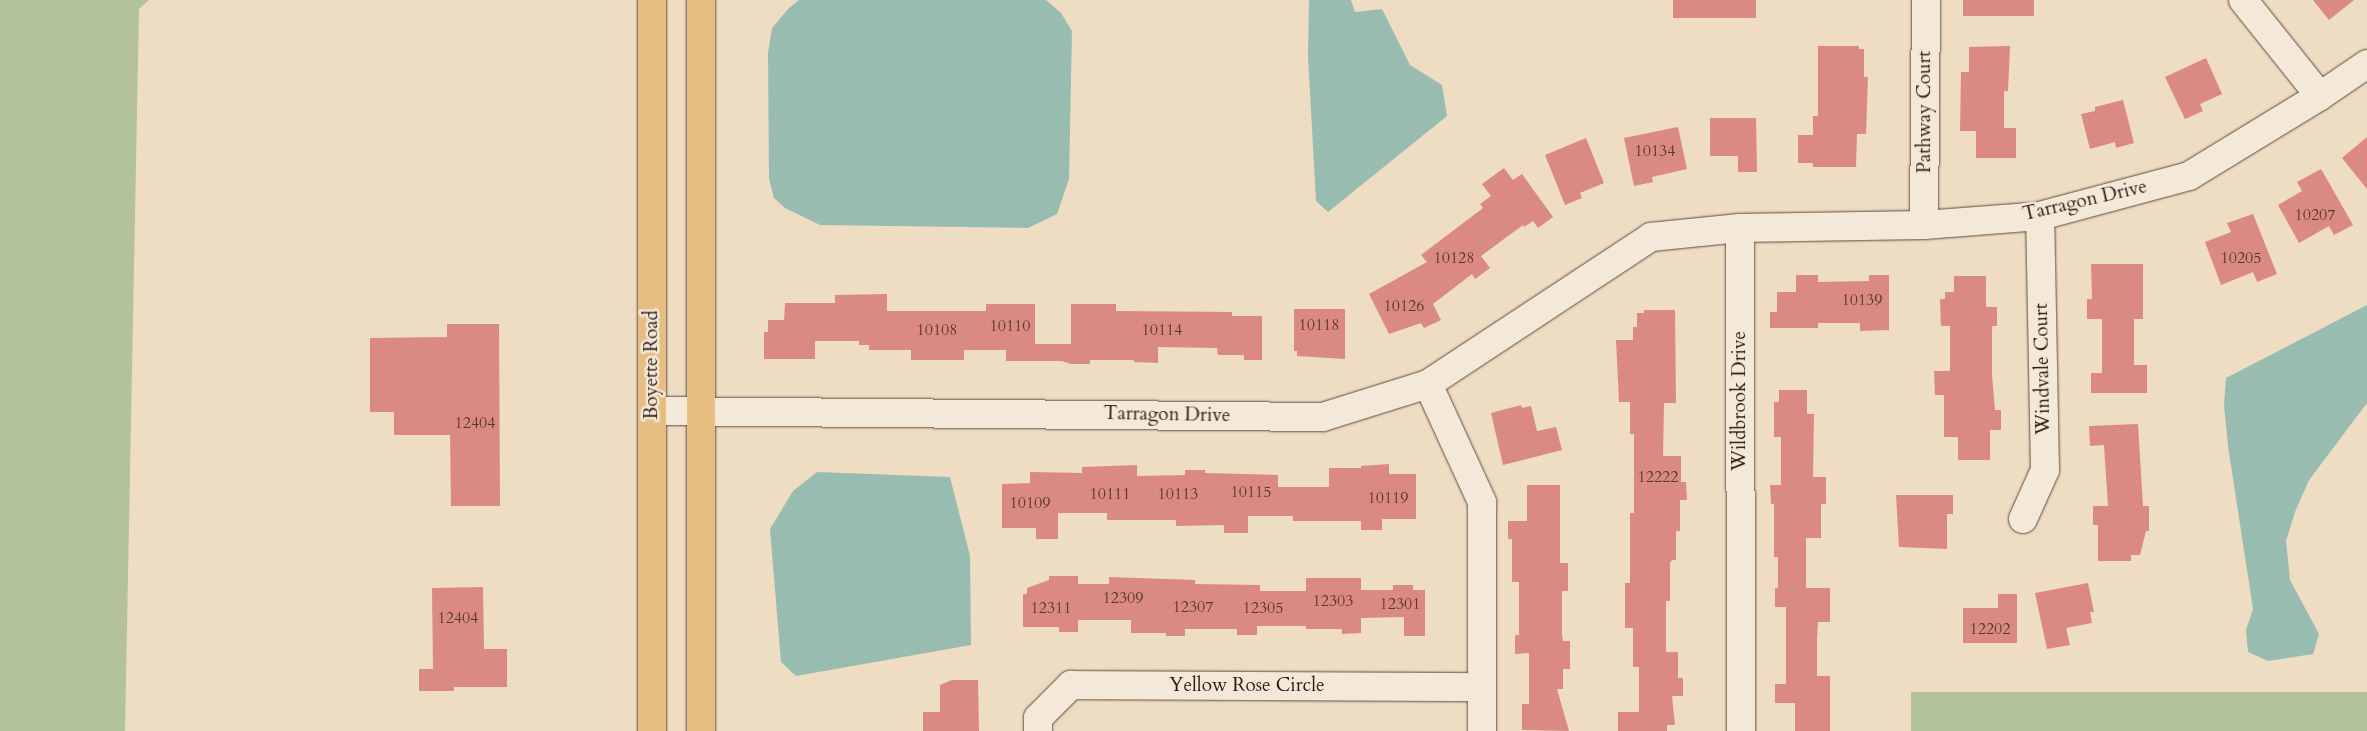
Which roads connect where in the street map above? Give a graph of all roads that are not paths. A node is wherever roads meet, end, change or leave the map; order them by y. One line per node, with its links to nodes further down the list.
1 (652, 0): 11 (main road, Boyette Road)
2 (701, 0): 12 (main road)
3 (1926, 0): 8 (street, Pathway Court)
4 (2244, 0): 6 (street)
5 (2367, 64): 6 (street, Tarragon Drive)
6 (2320, 96): 7 (street, Tarragon Drive)
7 (2040, 216): 8 (street, Tarragon Drive); 13 (street, Windvale Court)
8 (1924, 225): 9 (street, Tarragon Drive)
9 (1740, 228): 10 (street, Tarragon Drive); 19 (street, Wildbrook Drive)
10 (1428, 384): 12 (street, Tarragon Drive); 14 (street)
11 (652, 410): 12 (street, Tarragon Drive); 15 (main road, Boyette Road)
12 (701, 410): 16 (main road)
13 (2023, 519)
14 (1482, 687): 17 (street, Yellow Rose Circle); 18 (street)
15 (652, 731)
16 (701, 731)
17 (1038, 731)
18 (1482, 731)
19 (1741, 731)

